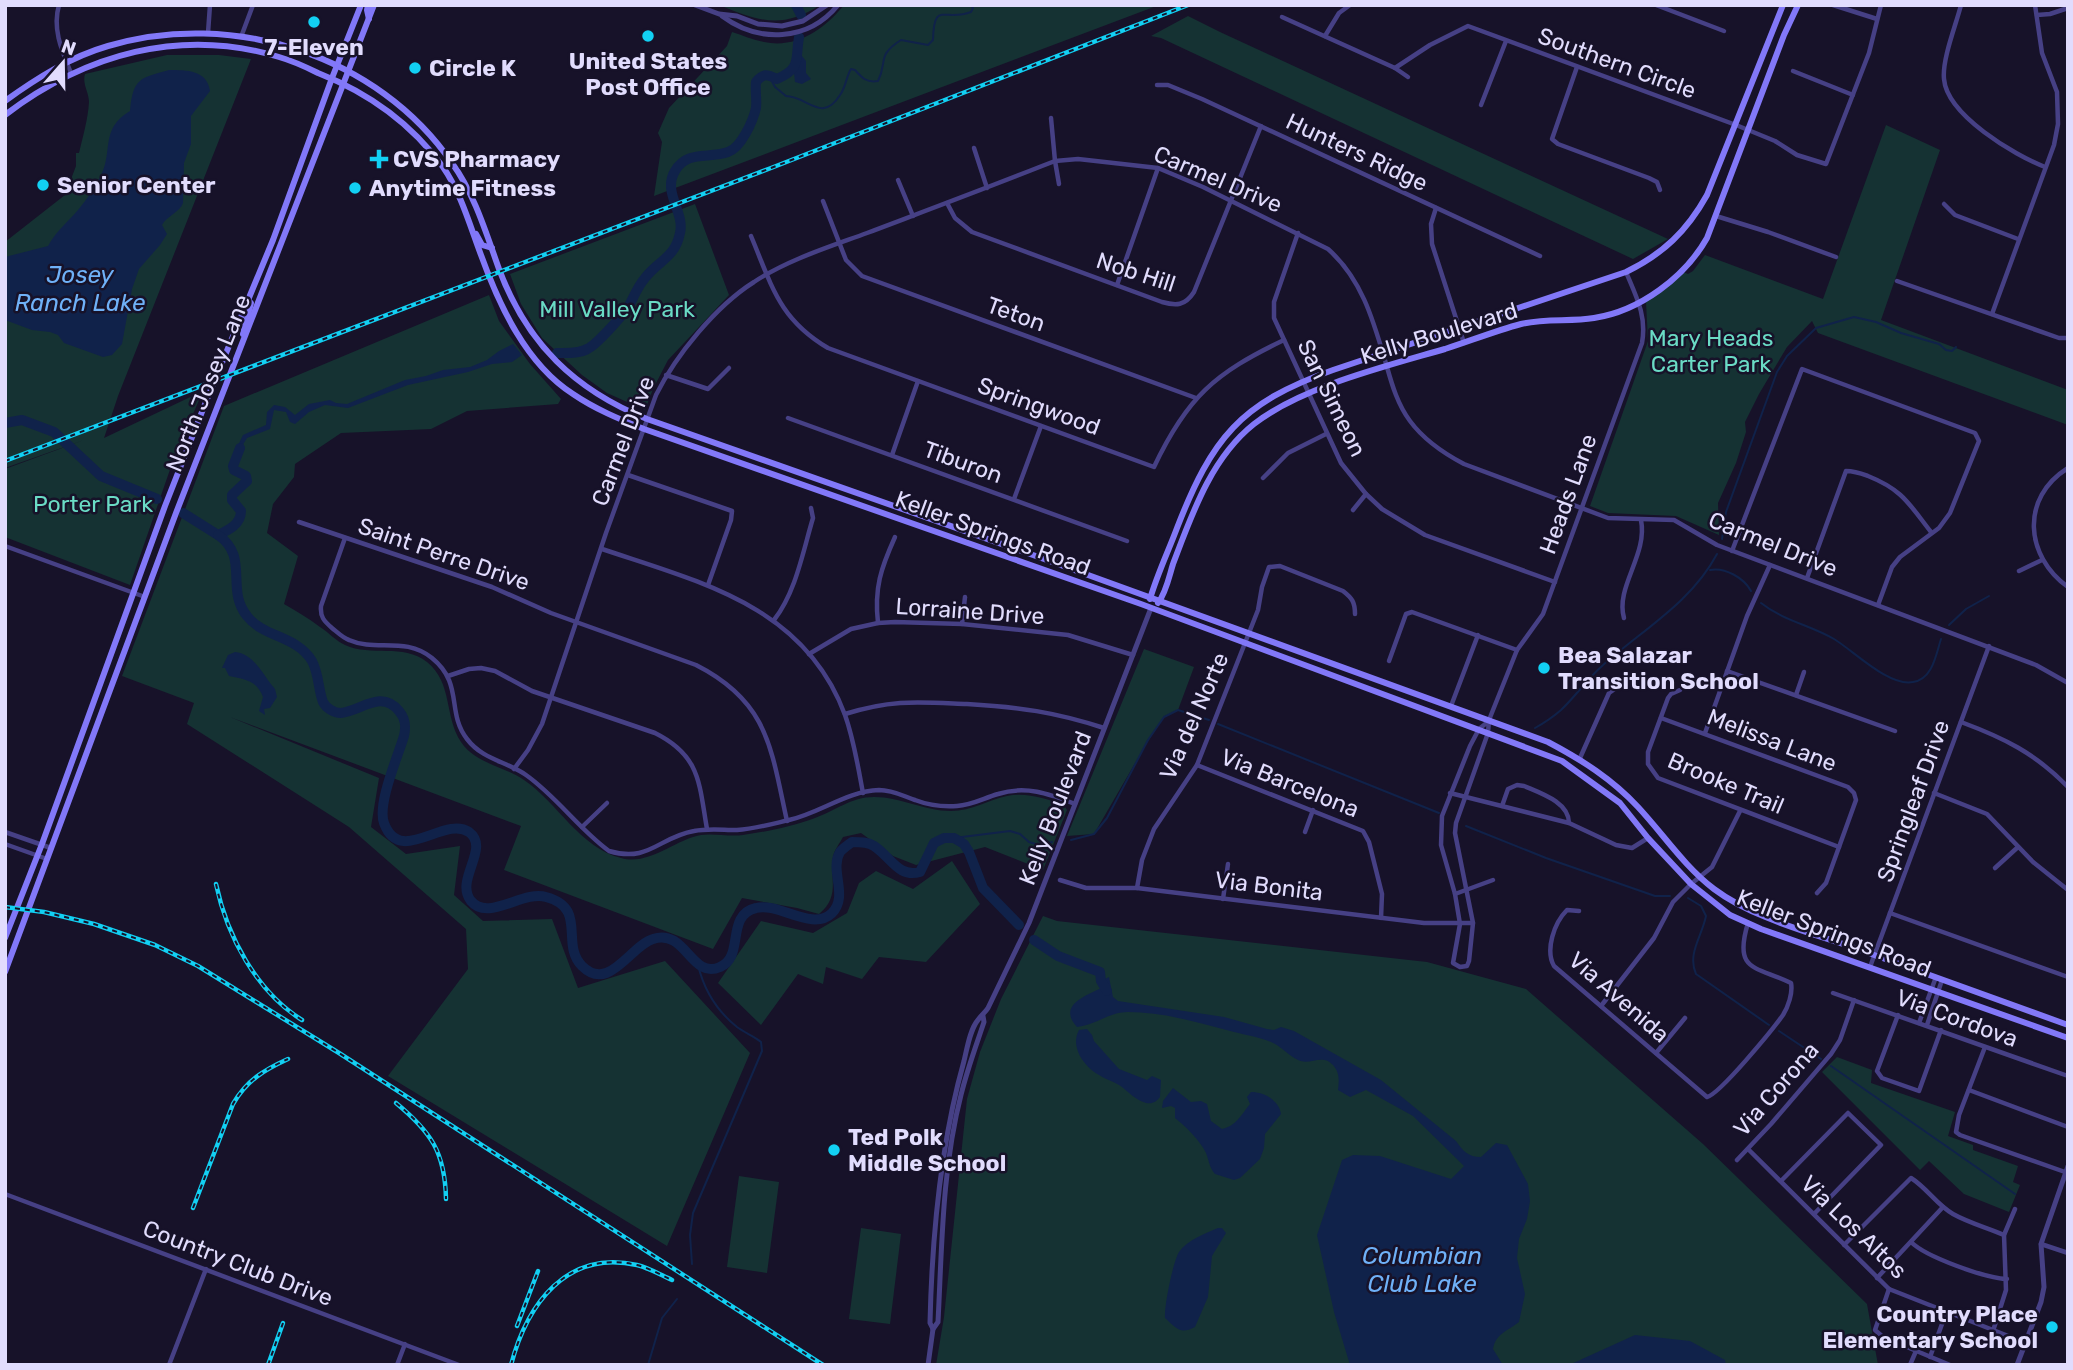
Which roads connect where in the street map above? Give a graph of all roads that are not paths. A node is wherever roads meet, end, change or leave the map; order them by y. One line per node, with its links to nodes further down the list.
1 (59, 5): 30 (street)
2 (210, 5): 25 (street)
3 (253, 5): 27 (street)
4 (361, 5): 31 (main road, North Josey Lane)
5 (368, 5): 22 (main road)
6 (374, 5): 22 (main road, North Josey Lane)
7 (695, 5): 19 (street)
8 (827, 5): 19 (street)
9 (838, 5): 19 (street)
10 (1350, 5): 26 (street)
11 (1656, 5): 24 (street)
12 (1783, 5): 46 (main road, Kelly Boulevard)
13 (1798, 5): 48 (main road, Kelly Boulevard)
14 (1833, 5): 23 (street)
15 (1881, 5): 23 (street)
16 (1961, 5): 51 (street)
17 (2035, 5): 20 (street)
18 (2068, 8): 20 (street)
19 (719, 14)
20 (2037, 15): 51 (street)
21 (1282, 17): 26 (street)
22 (369, 19): 34 (main road, North Josey Lane)
23 (1877, 19): 41 (street)
24 (1724, 31)
25 (208, 33): 27 (main road, Keller Springs Road); 30 (main road, Keller Springs Road)
26 (1325, 36): 33 (street)
27 (241, 37): 29 (main road); 31 (main road, Keller Springs Road)
28 (1506, 40): 32 (street, Southern Circle); 33 (street, Southern Circle); 43 (street)
29 (239, 48): 36 (main road, Keller Springs Road); 38 (main road, Keller Springs Road)
30 (67, 62): 36 (street); 42 (main road, Keller Springs Road)
31 (338, 66): 34 (main road, Keller Springs Road); 38 (main road, North Josey Lane)
32 (1577, 67): 46 (street, Southern Circle); 56 (street)
33 (1395, 68): 37 (street)
34 (349, 71): 39 (main road, North Josey Lane); 69 (main road, Keller Springs Road)
35 (1793, 71): 41 (street)
36 (71, 73): 44 (main road, Keller Springs Road)
37 (1408, 77)
38 (332, 78): 39 (main road, Keller Springs Road); 76 (main road, North Josey Lane)
39 (345, 84): 64 (main road, Keller Springs Road); 83 (main road, North Josey Lane)
40 (1157, 85): 47 (street, Hunters Ridge)
41 (1853, 95): 48 (street, Southern Circle)
42 (5, 101)
43 (1481, 105)
44 (5, 115)
45 (1051, 118): 50 (street)
46 (1737, 125): 48 (street, Southern Circle); 72 (main road, Kelly Boulevard)
47 (1261, 126): 57 (street, Nob Hill); 61 (street, Hunters Ridge)
48 (1749, 130): 63 (main road, Kelly Boulevard)
49 (974, 148): 55 (street)
50 (1055, 162): 52 (street, Carmel Drive); 54 (street); 55 (street, Carmel Drive)
51 (2045, 167): 67 (street)
52 (1158, 168): 57 (street, Carmel Drive); 75 (street)
53 (898, 180): 62 (street)
54 (1059, 184)
55 (987, 188): 59 (street, Carmel Drive)
56 (1660, 190)
57 (1230, 200): 65 (street, Carmel Drive); 75 (street, Nob Hill)
58 (822, 201): 68 (street, Teton)
59 (947, 203): 62 (street, Carmel Drive); 75 (street, Nob Hill)
60 (1944, 204): 67 (street)
61 (1436, 208): 70 (street, Hunters Ridge); 79 (street)
62 (913, 216): 68 (street, Carmel Drive)
63 (1716, 216): 71 (street); 77 (main road, Kelly Boulevard)
64 (470, 227): 69 (main road); 91 (main road, Keller Springs Road)
65 (1298, 233): 81 (street, San Simeon); 84 (street, Carmel Drive)
66 (751, 236): 73 (street, Springwood)
67 (2018, 239): 78 (street)
68 (839, 244): 73 (street, Carmel Drive); 93 (street, Teton)
69 (492, 248): 90 (main road, Keller Springs Road)
70 (1540, 256)
71 (1836, 257)
72 (1626, 272): 77 (street, Heads Lane); 79 (main road, Kelly Boulevard)
73 (767, 274): 87 (street, Carmel Drive); 89 (street, Springwood)
74 (1898, 281): 78 (street)
75 (1116, 285)
76 (248, 300): 83 (main road); 126 (main road, North Josey Lane)
77 (1639, 303): 82 (main road, Kelly Boulevard); 106 (street, Heads Lane)
78 (1992, 314): 80 (street)
79 (1459, 328): 82 (street); 84 (main road, Kelly Boulevard)
80 (2068, 338)
81 (1284, 340): 88 (street, San Simeon); 93 (street, Springwood)
82 (1464, 343): 85 (main road, Kelly Boulevard)
83 (241, 346): 127 (main road, North Josey Lane)
84 (1383, 353): 85 (street, Carmel Drive); 88 (main road, Kelly Boulevard)
85 (1387, 366): 92 (main road, Kelly Boulevard); 106 (street, Carmel Drive)
86 (729, 368): 87 (street)
87 (666, 375): 95 (street, Carmel Drive)
88 (1304, 380): 92 (street, San Simeon); 108 (main road, Kelly Boulevard)
89 (918, 381): 96 (street, Springwood); 99 (street)
90 (580, 382): 91 (main road); 95 (main road, Keller Springs Road)
91 (571, 393): 97 (main road, Keller Springs Road)
92 (1310, 393): 98 (street, San Simeon); 111 (main road, Kelly Boulevard)
93 (1196, 398): 96 (street, Springwood)
94 (788, 418): 99 (street, Tiburon)
95 (648, 419): 97 (street, Carmel Drive); 129 (main road, Keller Springs Road)
96 (1041, 426): 104 (street)
97 (644, 429): 101 (street, Carmel Drive); 132 (main road, Keller Springs Road)
98 (1326, 434): 102 (street); 103 (street, San Simeon)
99 (892, 455): 104 (street, Tiburon)
100 (2068, 468): 119 (street)
101 (628, 475): 117 (street, Carmel Drive); 124 (street)
102 (1264, 478)
103 (1366, 494): 107 (street); 123 (street, San Simeon)
104 (1014, 499): 115 (street, Tiburon)
105 (811, 508): 135 (street)
106 (1582, 509): 109 (street, Carmel Drive); 123 (street, Heads Lane)
107 (1353, 510)
108 (1181, 518): 111 (main road); 129 (main road, Kelly Boulevard)
109 (1640, 520): 118 (street, Carmel Drive); 134 (street)
110 (299, 522): 114 (street, Saint Perre Drive)
111 (1191, 522): 130 (main road, Kelly Boulevard)
112 (1931, 533): 118 (street); 122 (street); 131 (street)
113 (895, 537): 137 (street)
114 (345, 538): 136 (street, Saint Perre Drive); 149 (street)
115 (1126, 541)
116 (5, 546): 126 (street)
117 (602, 549): 124 (street); 136 (street, Carmel Drive)
118 (1732, 551): 120 (street, Carmel Drive)
119 (2042, 560): 121 (street); 125 (street)
120 (1770, 565): 122 (street, Carmel Drive); 147 (street)
121 (2019, 570)
122 (1807, 578): 131 (street, Carmel Drive)
123 (1555, 582): 143 (street, Heads Lane)
124 (708, 585): 135 (street)
125 (2068, 587)
126 (134, 593): 127 (street); 188 (main road, North Josey Lane)
127 (145, 597): 191 (main road, North Josey Lane)
128 (965, 597): 138 (street)
129 (1150, 598): 130 (main road, Keller Springs Road); 132 (main road, Kelly Boulevard)
130 (1160, 602): 132 (main road); 139 (main road, Keller Springs Road)
131 (1878, 605): 142 (street, Carmel Drive)
132 (1151, 608): 141 (main road, Keller Springs Road); 145 (street, Kelly Boulevard)
133 (1355, 614): 139 (street, Via del Norte)
134 (1624, 618)
135 (774, 620): 144 (street)
136 (576, 623): 156 (street, Carmel Drive); 180 (street, Saint Perre Drive)
137 (878, 623): 138 (street, Lorraine Drive); 144 (street, Lorraine Drive)
138 (962, 624): 145 (street, Lorraine Drive)
139 (1249, 633): 141 (street, Via del Norte); 150 (main road, Keller Springs Road)
140 (1478, 635): 143 (street); 146 (street); 157 (street)
141 (1245, 643): 153 (main road, Keller Springs Road); 168 (street, Via del Norte)
142 (1989, 646): 152 (street, Carmel Drive); 161 (street, Springleaf Drive)
143 (1517, 650): 160 (street, Heads Lane)
144 (809, 654): 158 (street)
145 (1133, 655): 162 (street, Kelly Boulevard)
146 (1390, 661)
147 (1727, 671): 155 (street); 166 (street)
148 (1804, 671): 155 (street)
149 (448, 676): 156 (street); 169 (street)
150 (1367, 676): 153 (main road); 157 (main road, Keller Springs Road)
151 (1625, 682): 167 (street)
152 (2068, 683)
153 (1363, 687): 163 (main road, Keller Springs Road)
154 (1680, 690): 159 (street)
155 (1796, 695): 164 (street)
156 (551, 696): 169 (street, Carmel Drive); 183 (street)
157 (1451, 706): 160 (main road, Keller Springs Road)
158 (845, 714): 162 (street); 171 (street)
159 (1661, 718): 166 (street, Melissa Lane); 179 (street, Brooke Trail)
160 (1489, 720): 163 (street); 165 (street); 167 (main road, Keller Springs Road)
161 (1961, 722): 170 (street); 173 (street, Springleaf Drive)
162 (1104, 728): 176 (street, Kelly Boulevard)
163 (1479, 729): 165 (main road, Keller Springs Road); 172 (street)
164 (1895, 731)
165 (1488, 733): 174 (street); 186 (main road, Keller Springs Road)
166 (1705, 733): 189 (street, Melissa Lane)
167 (1580, 758): 196 (main road, Keller Springs Road)
168 (1197, 765): 178 (street, Via Barcelona); 200 (street, Via del Norte)
169 (514, 769): 182 (street)
170 (2068, 787)
171 (863, 793): 176 (street); 180 (street)
172 (1450, 793): 174 (street); 204 (street)
173 (1934, 793): 190 (street); 207 (street, Springleaf Drive)
174 (1463, 798): 177 (street); 201 (street)
175 (607, 803): 182 (street)
176 (1075, 804): 260 (street, Kelly Boulevard)
177 (1502, 806): 181 (street); 181 (street)
178 (1313, 810): 185 (street); 208 (street, Via Barcelona)
179 (1740, 811): 189 (street, Brooke Trail); 196 (street)
180 (787, 821): 183 (street)
181 (1569, 823): 186 (street)
182 (582, 827): 183 (street)
183 (707, 829)
184 (5, 832): 188 (street)
185 (1305, 832)
186 (1647, 838): 199 (main road, Keller Springs Road)
187 (5, 844): 192 (street)
188 (42, 844): 191 (street); 192 (main road, North Josey Lane)
189 (1839, 847): 203 (street, Melissa Lane)
190 (2018, 847): 195 (street); 202 (street)
191 (52, 848): 193 (main road, North Josey Lane)
192 (37, 856): 193 (street); 212 (main road, North Josey Lane)
193 (48, 859): 215 (main road, North Josey Lane)
194 (1228, 864): 205 (street)
195 (1995, 868)
196 (1701, 876): 199 (street); 213 (main road, Keller Springs Road)
197 (1060, 880): 200 (street, Via Bonita)
198 (1493, 880): 201 (street)
199 (1691, 884): 210 (main road, Keller Springs Road); 221 (street)
200 (1137, 888): 205 (street, Via Bonita)
201 (1467, 889): 204 (street); 209 (street)
202 (2068, 890)
203 (1817, 893)
204 (1455, 894): 211 (street)
205 (1223, 898): 208 (street, Via Bonita)
206 (1578, 911): 221 (street, Via Avenida)
207 (1890, 912): 213 (street, Springleaf Drive); 216 (street)
208 (1381, 918): 211 (street, Via Bonita)
209 (1474, 923): 211 (street, Via Bonita); 211 (street)
210 (1748, 923): 214 (main road, Keller Springs Road); 230 (street, Via Avenida)
211 (1460, 924)
212 (5, 938)
213 (1874, 955): 214 (street, Springleaf Drive); 217 (main road, Keller Springs Road)
214 (1870, 967): 218 (main road, Keller Springs Road)
215 (5, 972)
216 (2068, 977)
217 (1939, 979): 218 (street); 226 (main road, Keller Springs Road)
218 (1935, 990): 224 (street); 225 (street); 228 (main road, Keller Springs Road)
219 (1833, 993): 220 (street, Via Cordova)
220 (1854, 1000): 222 (street, Via Cordova); 234 (street, Via Corona)
221 (1601, 1006): 230 (street, Via Avenida)
222 (1898, 1015): 224 (street, Via Cordova); 227 (street)
223 (1685, 1018): 230 (street)
224 (1919, 1023): 225 (street, Via Cordova)
225 (1927, 1025): 227 (street, Via Cordova)
226 (2068, 1025)
227 (1941, 1030): 229 (street, Via Cordova)
228 (2068, 1038)
229 (1985, 1047): 231 (street, Via Cordova); 232 (street)
230 (1656, 1053)
231 (2068, 1076)
232 (1969, 1090): 233 (street); 236 (street)
233 (2068, 1127)
234 (1748, 1149): 235 (street, Via Corona); 237 (street, Via Los Altos)
235 (1737, 1160)
236 (2067, 1169): 244 (street)
237 (1781, 1181): 241 (street, Via Los Altos); 241 (street)
238 (5, 1194): 247 (street, Country Club Drive)
239 (1943, 1207): 242 (street); 243 (street); 245 (street)
240 (2015, 1209): 242 (street)
241 (1814, 1214): 245 (street, Via Los Altos)
242 (2004, 1235): 249 (street)
243 (1911, 1242): 248 (street); 249 (street)
244 (2041, 1244): 246 (street); 253 (street)
245 (1844, 1245): 248 (street, Via Los Altos)
246 (2068, 1253)
247 (206, 1269): 254 (street, Country Club Drive); 257 (street)
248 (1877, 1278): 250 (street, Via Los Altos)
249 (2007, 1279): 252 (street)
250 (1889, 1289): 251 (street, Via Los Altos); 255 (street)
251 (1946, 1313): 252 (street, Via Los Altos); 256 (street)
252 (1993, 1331): 253 (street, Via Los Altos)
253 (2026, 1343): 263 (street)
254 (405, 1344): 258 (street); 259 (street, Country Club Drive)
255 (1916, 1351): 256 (street); 261 (street)
256 (1930, 1357): 262 (street)
257 (169, 1365)
258 (397, 1365)
259 (459, 1365)
260 (928, 1365)
261 (1910, 1365)
262 (1950, 1365)
263 (2017, 1365)

